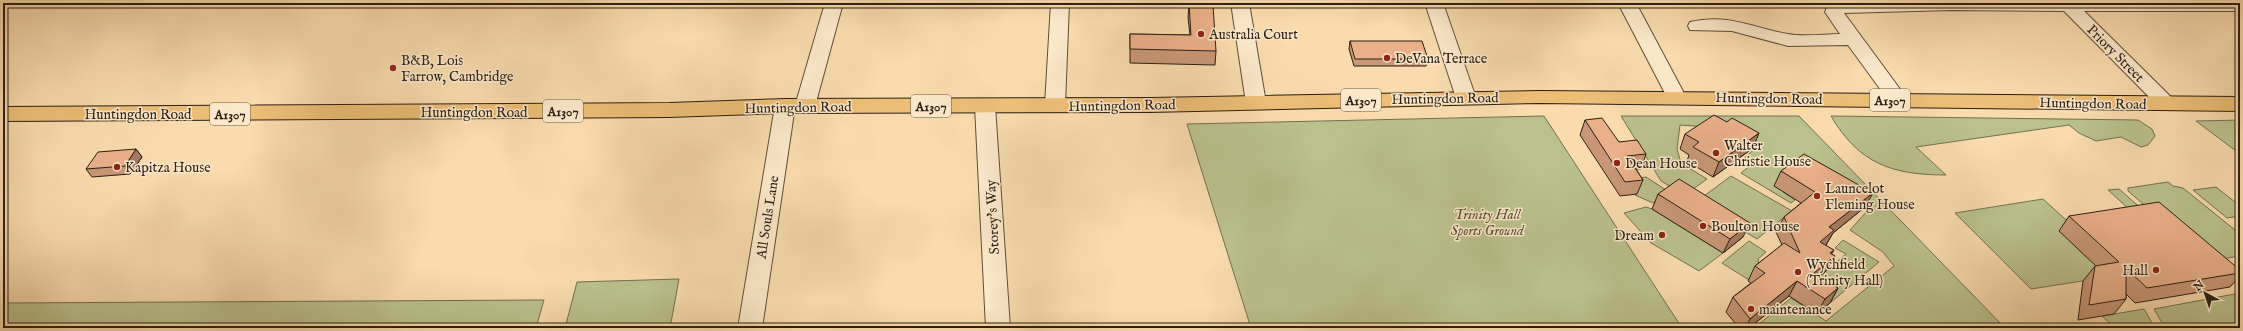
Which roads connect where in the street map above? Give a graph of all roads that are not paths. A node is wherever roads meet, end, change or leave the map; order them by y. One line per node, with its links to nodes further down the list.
1 (834, 3): 19 (street, All Souls Lane)
2 (1060, 3): 18 (street)
3 (1240, 3): 15 (street)
4 (1434, 3): 13 (street)
5 (1627, 3): 12 (street)
6 (1926, 5): 7 (street); 9 (street)
7 (2067, 5): 8 (street); 16 (street, Priory Street)
8 (2240, 6)
9 (1836, 7): 11 (street)
10 (1697, 26): 11 (street)
11 (1853, 39): 14 (street)
12 (1676, 97): 13 (main road, Huntingdon Road / A1307); 14 (main road, Huntingdon Road / A1307)
13 (1466, 98): 15 (main road, Huntingdon Road / A1307)
14 (1898, 100): 16 (main road, Huntingdon Road / A1307)
15 (1256, 103): 18 (main road, Huntingdon Road / A1307)
16 (2167, 104): 17 (main road, Huntingdon Road / A1307)
17 (2240, 104)
18 (1055, 105): 20 (main road, Huntingdon Road / A1307)
19 (795, 106): 20 (main road, Huntingdon Road / A1307); 21 (main road, Huntingdon Road / A1307); 22 (street, All Souls Lane)
20 (985, 106): 23 (street, Storey's Way)
21 (3, 114)
22 (750, 328)
23 (998, 328)

